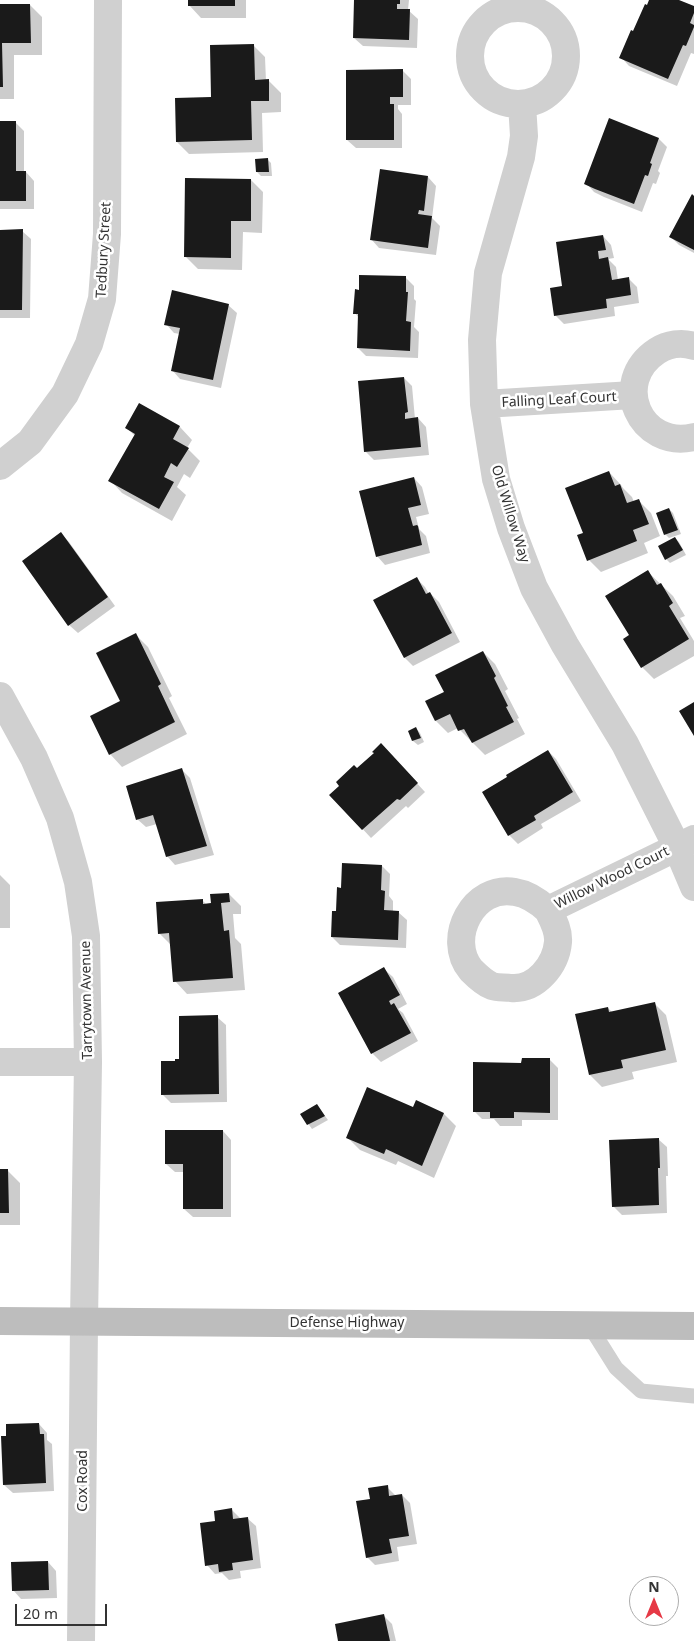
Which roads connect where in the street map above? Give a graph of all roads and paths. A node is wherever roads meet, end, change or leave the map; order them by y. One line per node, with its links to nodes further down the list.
1 (108, 0): 7 (street, Tedbury Street)
2 (522, 104): 5 (street, Old Willow Way)
3 (694, 346): 4 (street, Falling Leaf Court)
4 (633, 395): 5 (street, Falling Leaf Court); 6 (street, Falling Leaf Court)
5 (484, 404): 9 (street, Old Willow Way)
6 (694, 437)
7 (0, 466)
8 (0, 696): 13 (street, Tarrytown Avenue)
9 (686, 843): 10 (street, Old Willow Way); 11 (street, Willow Wood Court)
10 (694, 887)
11 (548, 910)
12 (0, 1062): 13 (street)
13 (88, 1062): 15 (street, Tarrytown Avenue)
14 (0, 1320): 15 (main road, Defense Highway)
15 (84, 1322): 16 (main road, Defense Highway); 19 (street, Cox Road)
16 (589, 1325): 17 (main road, Defense Highway); 18 (lane)
17 (694, 1326)
18 (694, 1396)
19 (81, 1641)

